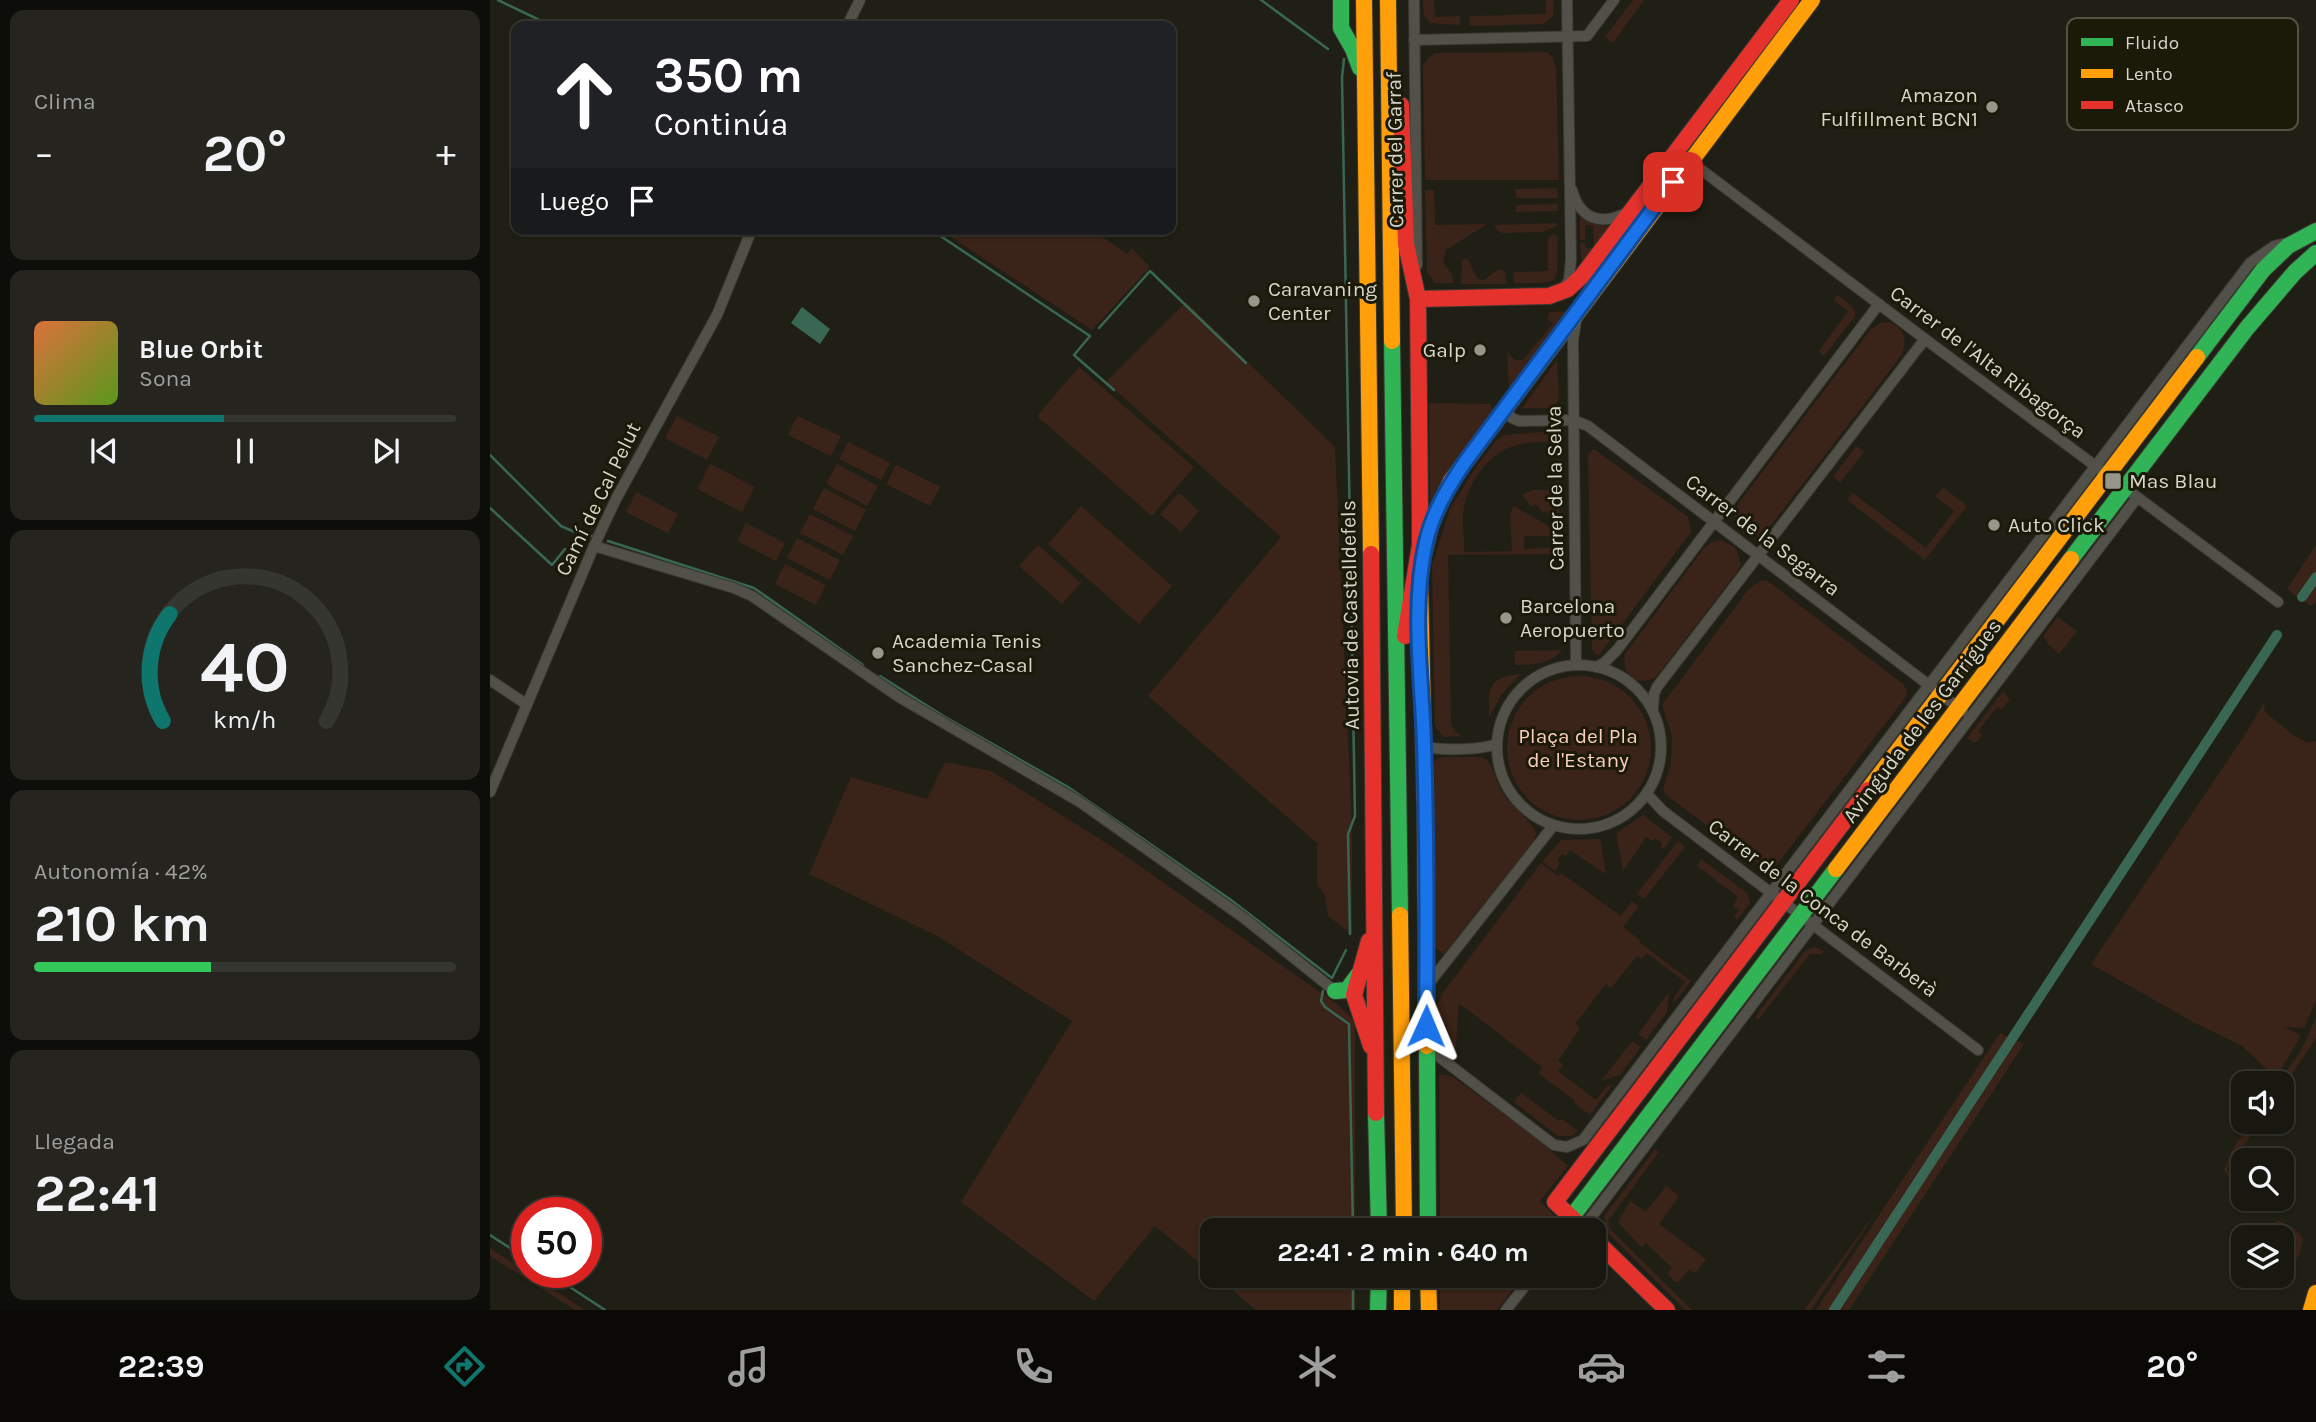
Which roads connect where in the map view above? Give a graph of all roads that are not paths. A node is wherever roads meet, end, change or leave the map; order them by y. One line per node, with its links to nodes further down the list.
1 (860, 0): 10 (street)
2 (1340, 0): 13 (main road)
3 (1364, 0): 13 (main road, Autovia de Castelldefels)
4 (1389, 0): 21 (main road); 44 (main road)
5 (1414, 0): 12 (street, Carrer del Garraf)
6 (1567, 0): 11 (street)
7 (1615, 0): 11 (street)
8 (1791, 0): 14 (main road)
9 (1812, 0): 14 (main road)
10 (850, 21)
11 (1568, 37): 12 (street); 15 (street)
12 (1414, 40): 21 (street, Carrer del Garraf)
13 (1365, 83): 51 (main road, Autovia de Castelldefels)
14 (1683, 155): 16 (main road); 22 (street, Carrer de l'Alta Ribagorça); 23 (main road)
15 (1569, 183): 16 (street); 20 (street)
16 (1632, 210): 20 (main road)
17 (2316, 231): 29 (main road, Avinguda de les Garrigues)
18 (749, 235): 34 (street, Camí de Cal Pelut)
19 (2314, 254): 30 (main road, Avinguda de les Garrigues)
20 (1564, 292): 21 (main road)
21 (1418, 299): 33 (main road)
22 (1879, 304): 24 (street, Carrer de l'Alta Ribagorça); 31 (street)
23 (1577, 311): 25 (main road); 26 (street, Carrer de la Selva)
24 (1924, 339): 29 (street, Carrer de l'Alta Ribagorça); 35 (street)
25 (1503, 408): 27 (street); 28 (main road)
26 (1573, 420): 27 (street); 31 (street, Carrer de la Segarra); 37 (street, Carrer de la Selva)
27 (1519, 421): 28 (street)
28 (1486, 433): 32 (main road)
29 (2101, 471): 30 (street, Carrer de l'Alta Ribagorça); 40 (main road, Avinguda de les Garrigues)
30 (2131, 493): 36 (street, Carrer de l'Alta Ribagorça); 43 (main road, Avinguda de les Garrigues)
31 (1714, 522): 35 (street, Carrer de la Segarra); 38 (street)
32 (1431, 523): 33 (main road); 46 (main road)
33 (1420, 545): 44 (main road)
34 (594, 546): 41 (street, Camí de Cal Pelut); 55 (street)
35 (1759, 555): 40 (street, Carrer de la Segarra); 42 (street)
36 (2278, 603)
37 (1576, 665): 38 (street); 45 (street)
38 (1596, 667): 42 (street)
39 (490, 680): 41 (street)
40 (1935, 690): 43 (street, Carrer de la Segarra); 50 (main road, Avinguda de les Garrigues)
41 (526, 704): 47 (street, Camí de Cal Pelut)
42 (1654, 711): 48 (street)
43 (1964, 712): 52 (main road, Avinguda de les Garrigues)
44 (1396, 720): 61 (main road)
45 (1496, 744): 46 (street); 49 (street)
46 (1424, 746): 54 (main road)
47 (490, 792)
48 (1647, 794): 49 (street); 50 (street, Carrer de la Conca de Barberà)
49 (1553, 825): 54 (street)
50 (1777, 898): 52 (street, Carrer de la Conca de Barberà); 57 (street, Avinguda de les Garrigues); 63 (main road, Avinguda de les Garrigues)
51 (1375, 909): 53 (main road); 59 (main road, Autovia de Castelldefels)
52 (1807, 920): 58 (street, Carrer de la Conca de Barberà); 64 (main road, Avinguda de les Garrigues)
53 (1360, 971): 55 (main road); 56 (main road)
54 (1426, 987): 57 (main road)
55 (1335, 991): 56 (main road)
56 (1359, 1014): 59 (main road)
57 (1426, 1046): 62 (main road)
58 (1978, 1050)
59 (1374, 1057): 60 (main road, Autovia de Castelldefels)
60 (1379, 1218)
61 (1404, 1218)
62 (1428, 1218)
63 (1571, 1218)
64 (1588, 1218)
65 (1606, 1252): 75 (main road)
66 (1379, 1288): 71 (main road)
67 (1402, 1288): 72 (main road)
68 (1428, 1288): 73 (main road)
69 (1523, 1288): 74 (street)
70 (2316, 1293): 76 (main road)
71 (1378, 1310)
72 (1402, 1310)
73 (1429, 1310)
74 (1506, 1310)
75 (1667, 1310)
76 (2311, 1310)

